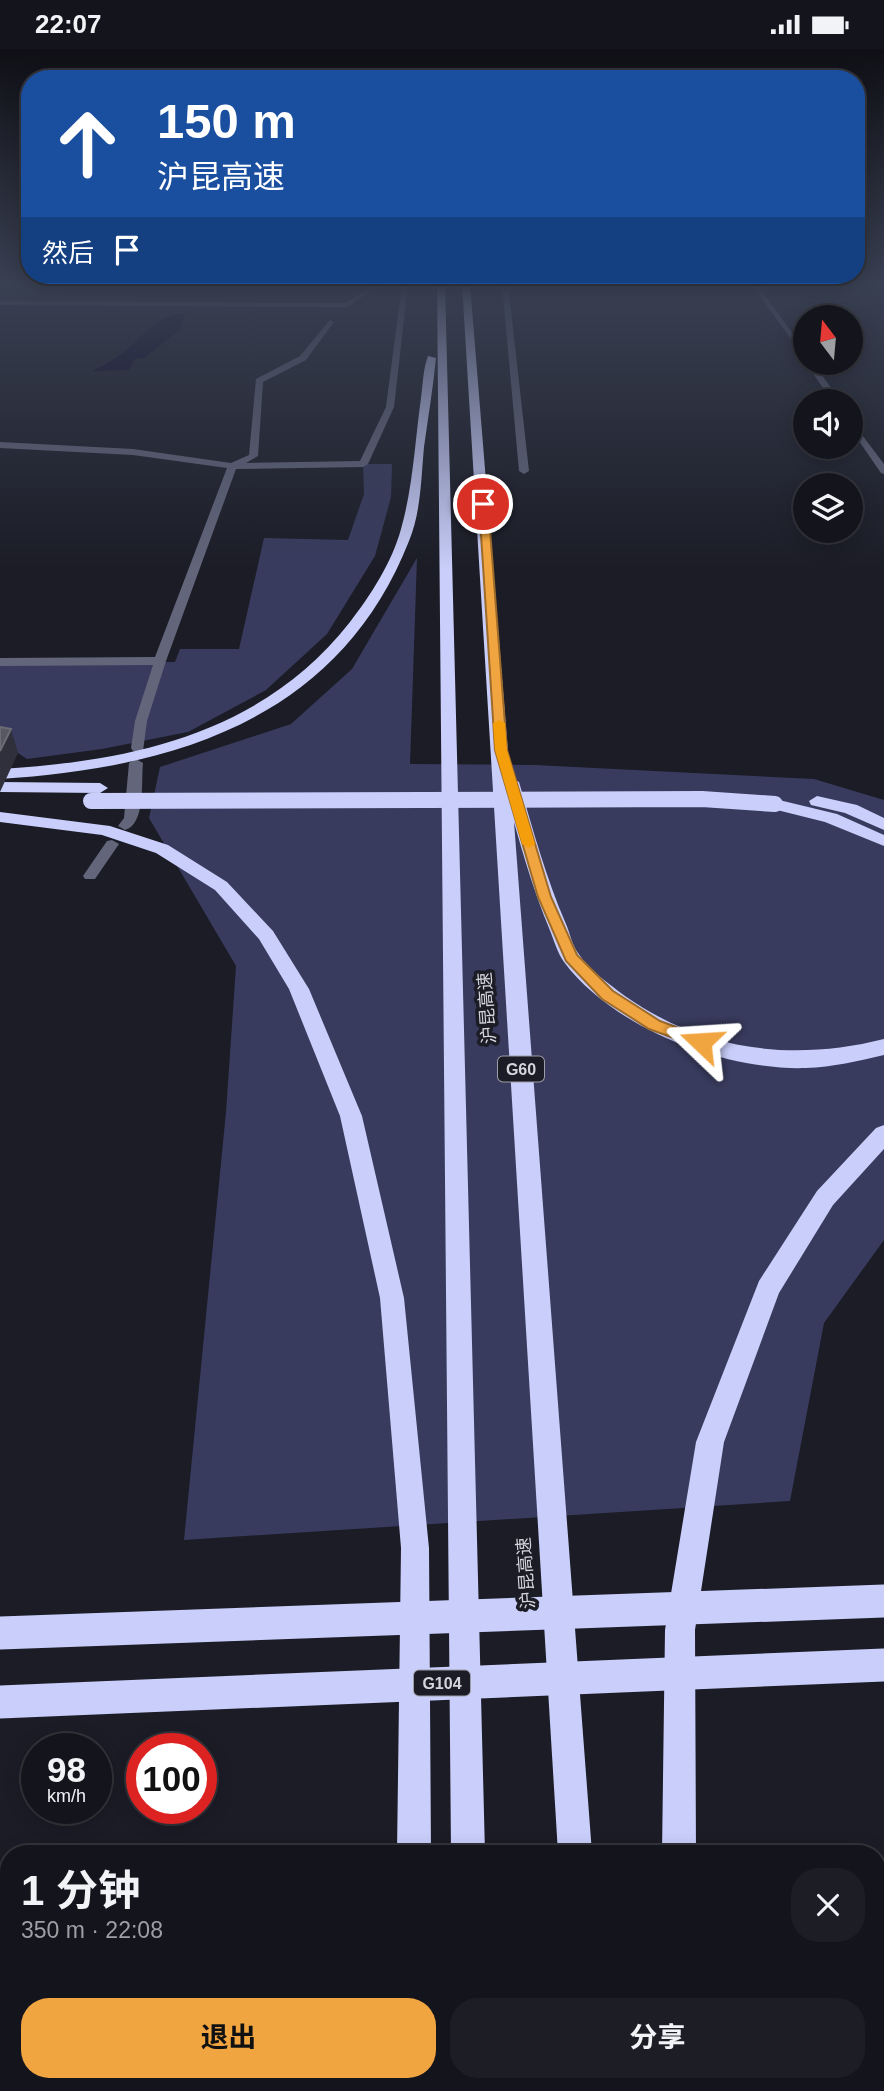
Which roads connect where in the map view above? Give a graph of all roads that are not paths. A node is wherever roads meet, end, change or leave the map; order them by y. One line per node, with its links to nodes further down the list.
1 (261, 379): 9 (street)
2 (393, 379): 9 (street)
3 (428, 379): 17 (highway)
4 (443, 379): 35 (highway, 沪昆高速)
5 (473, 379): 15 (highway, 沪昆高速 / G60)
6 (515, 379): 10 (street)
7 (863, 434): 11 (street)
8 (0, 445): 9 (street)
9 (232, 466): 12 (street)
10 (524, 471)
11 (884, 471)
12 (160, 661): 13 (street); 14 (street)
13 (0, 662)
14 (138, 748)
15 (501, 750): 28 (highway); 36 (highway, 沪昆高速 / G60)
16 (136, 763): 24 (street)
17 (0, 774)
18 (0, 787): 19 (highway)
19 (96, 794): 20 (highway, bridge); 21 (highway)
20 (775, 797): 23 (highway); 25 (highway)
21 (0, 801)
22 (0, 817): 34 (highway)
23 (884, 825)
24 (125, 826)
25 (884, 841)
26 (113, 844): 27 (street)
27 (90, 876)
28 (884, 1047)
29 (884, 1134): 37 (highway)
30 (884, 1601): 31 (highway, bridge)
31 (0, 1633)
32 (884, 1665): 33 (highway, G104, bridge)
33 (0, 1702)
34 (414, 1845)
35 (468, 1845)
36 (574, 1845)
37 (679, 1845)

